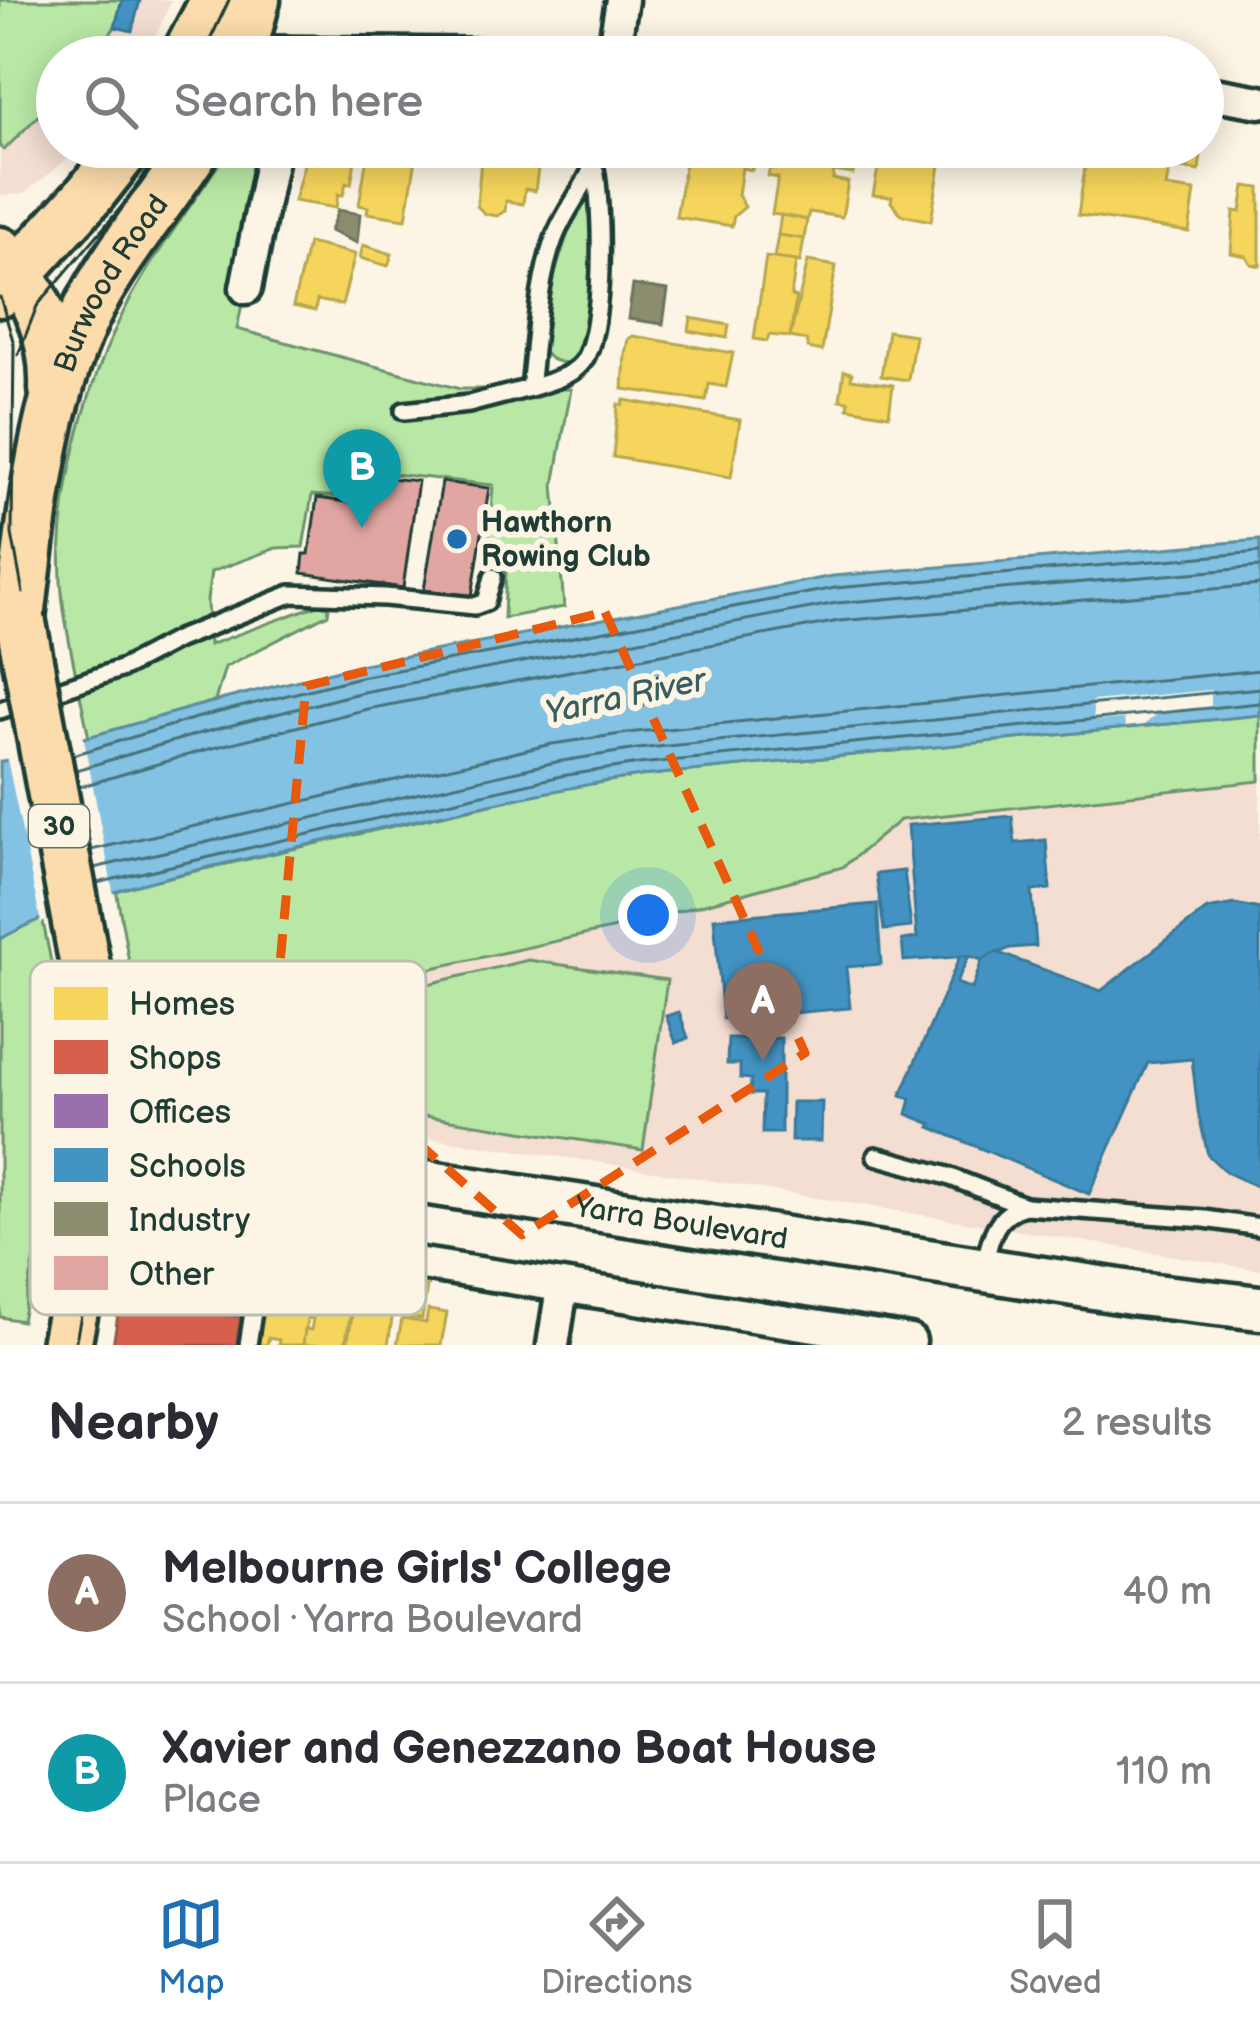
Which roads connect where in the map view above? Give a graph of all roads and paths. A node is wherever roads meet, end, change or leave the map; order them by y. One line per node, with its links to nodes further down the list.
1 (216, 0): 4 (main road)
2 (255, 0): 5 (main road)
3 (622, 0): 6 (street)
4 (197, 36)
5 (246, 36)
6 (616, 36)
7 (1224, 96): 8 (street)
8 (1260, 102)
9 (110, 168): 13 (main road, Burwood Road)
10 (182, 168): 17 (main road, Burwood Road / 30)
11 (270, 168): 14 (street)
12 (595, 168): 15 (lane); 15 (lane)
13 (6, 272): 17 (main road)
14 (246, 288)
15 (530, 388): 16 (lane)
16 (404, 411)
17 (49, 434): 19 (main road, 30)
18 (493, 577): 20 (lane)
19 (10, 600): 21 (main road, 30, bridge)
20 (0, 706)
21 (83, 961)
22 (876, 1156): 24 (lane)
23 (426, 1181): 27 (main road, Yarra Boulevard)
24 (1025, 1207): 25 (lane); 27 (lane)
25 (1260, 1227)
26 (426, 1266): 28 (street)
27 (984, 1267): 29 (main road, Yarra Boulevard)
28 (562, 1288): 32 (street); 35 (street)
29 (1260, 1308)
30 (73, 1315): 33 (main road, 30)
31 (253, 1315): 34 (lane)
32 (910, 1341)
33 (66, 1345)
34 (248, 1345)
35 (553, 1345)

